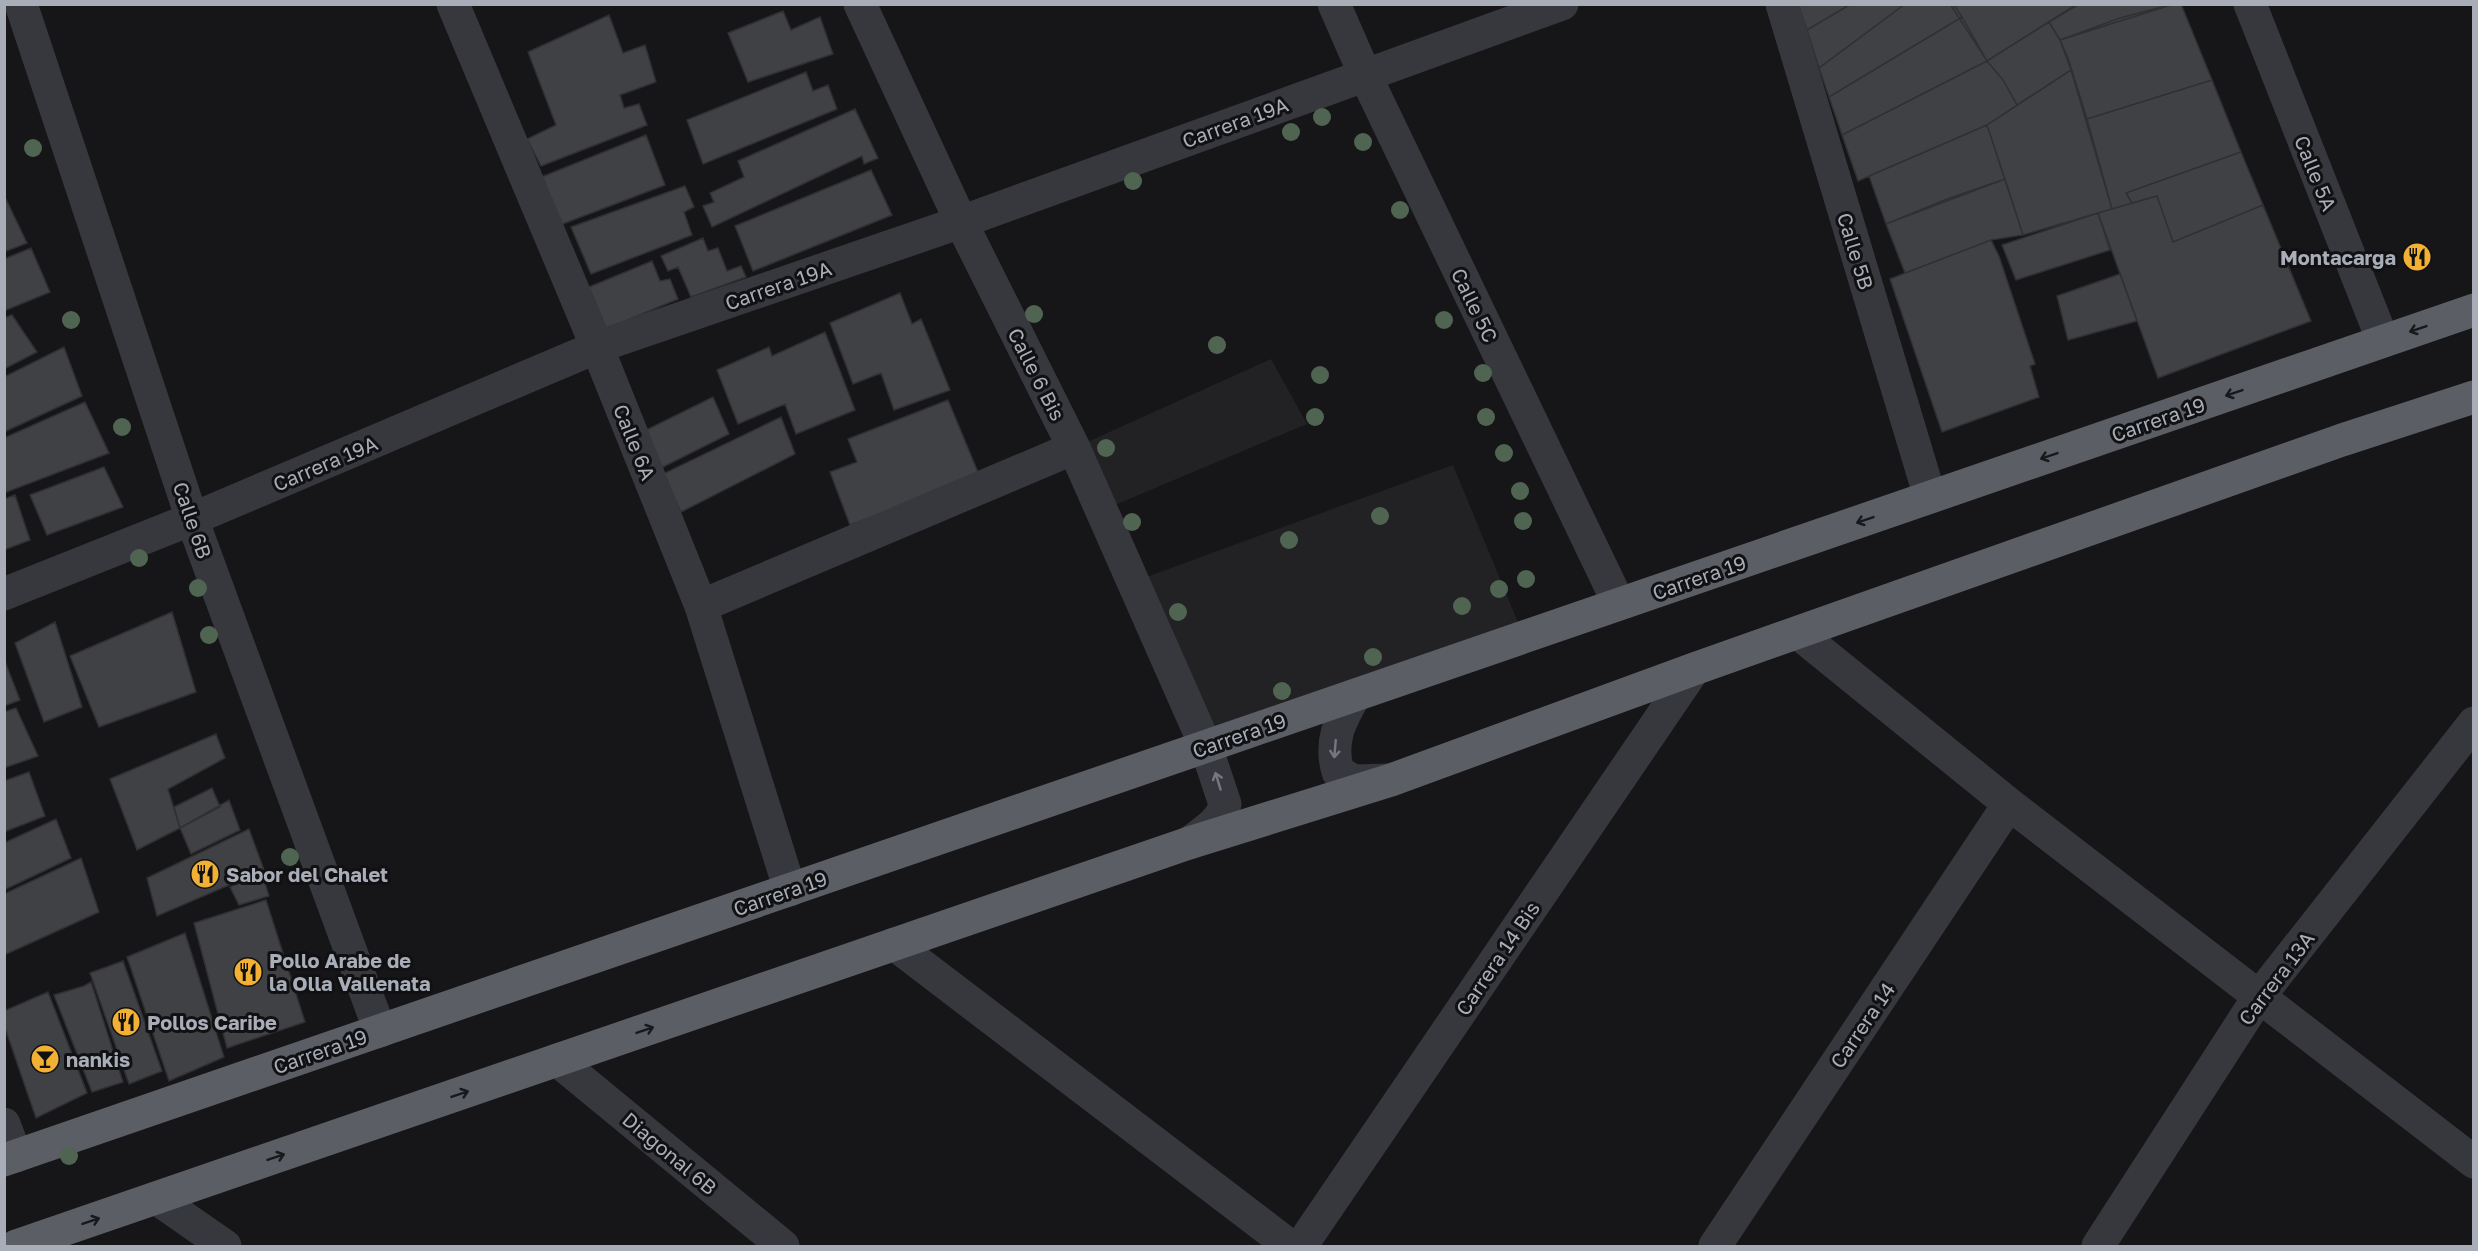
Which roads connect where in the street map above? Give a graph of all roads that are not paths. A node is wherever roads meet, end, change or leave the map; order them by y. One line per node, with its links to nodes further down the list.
1 (453, 4): 12 (street, Calle 6A)
2 (860, 4): 9 (street, Calle 6 Bis)
3 (1334, 4): 8 (street, Calle 5C)
4 (1562, 4): 8 (street, Carrera 19A)
5 (1782, 4): 15 (street, Calle 5B)
6 (2250, 4): 11 (street, Calle 5A)
7 (19, 8): 16 (street, Calle 6B)
8 (1365, 75): 9 (street, Carrera 19A); 18 (street, Calle 5C)
9 (961, 222): 12 (street, Carrera 19A); 14 (street, Calle 6 Bis)
10 (2474, 310): 11 (highway, Carrera 19, one-way to 11)
11 (2383, 341): 15 (highway, Carrera 19, one-way to 15)
12 (597, 347): 16 (street, Carrera 19A); 19 (street, Calle 6A)
13 (2474, 397): 20 (highway)
14 (1074, 448): 19 (street); 24 (street, Calle 6 Bis)
15 (1930, 497): 18 (highway, Carrera 19, one-way to 18)
16 (192, 519): 17 (street, Carrera 19A); 31 (street, Calle 6B)
17 (4, 594)
18 (1619, 604): 22 (highway, Carrera 19)
19 (701, 606): 28 (street, Calle 6A)
20 (1798, 633): 21 (highway); 26 (street)
21 (1694, 669): 25 (highway); 42 (street, Carrera 14 Bis)
22 (1355, 695): 24 (highway, Carrera 19); 25 (street, one-way to 25)
23 (2474, 723): 30 (street, Carrera 13A)
24 (1206, 747): 27 (street, Calle 6 Bis, one-way to 24); 28 (highway, Carrera 19)
25 (1391, 780): 27 (highway)
26 (2009, 804): 30 (street); 43 (street, Carrera 14)
27 (1190, 843): 29 (highway)
28 (790, 890): 31 (highway, Carrera 19)
29 (894, 944): 32 (highway, one-way to 29); 41 (street)
30 (2258, 998): 35 (street); 44 (street, Carrera 13A)
31 (380, 1031): 34 (highway, Carrera 19)
32 (557, 1060): 36 (highway, one-way to 32); 40 (street, Diagonal 6B)
33 (4, 1124): 34 (street)
34 (10, 1158)
35 (2474, 1162)
36 (156, 1198): 37 (highway, one-way to 36); 39 (street)
37 (52, 1241): 38 (highway)
38 (16, 1246)
39 (225, 1246)
40 (783, 1246)
41 (1290, 1246)
42 (1300, 1246)
43 (1715, 1246)
44 (2098, 1246)

